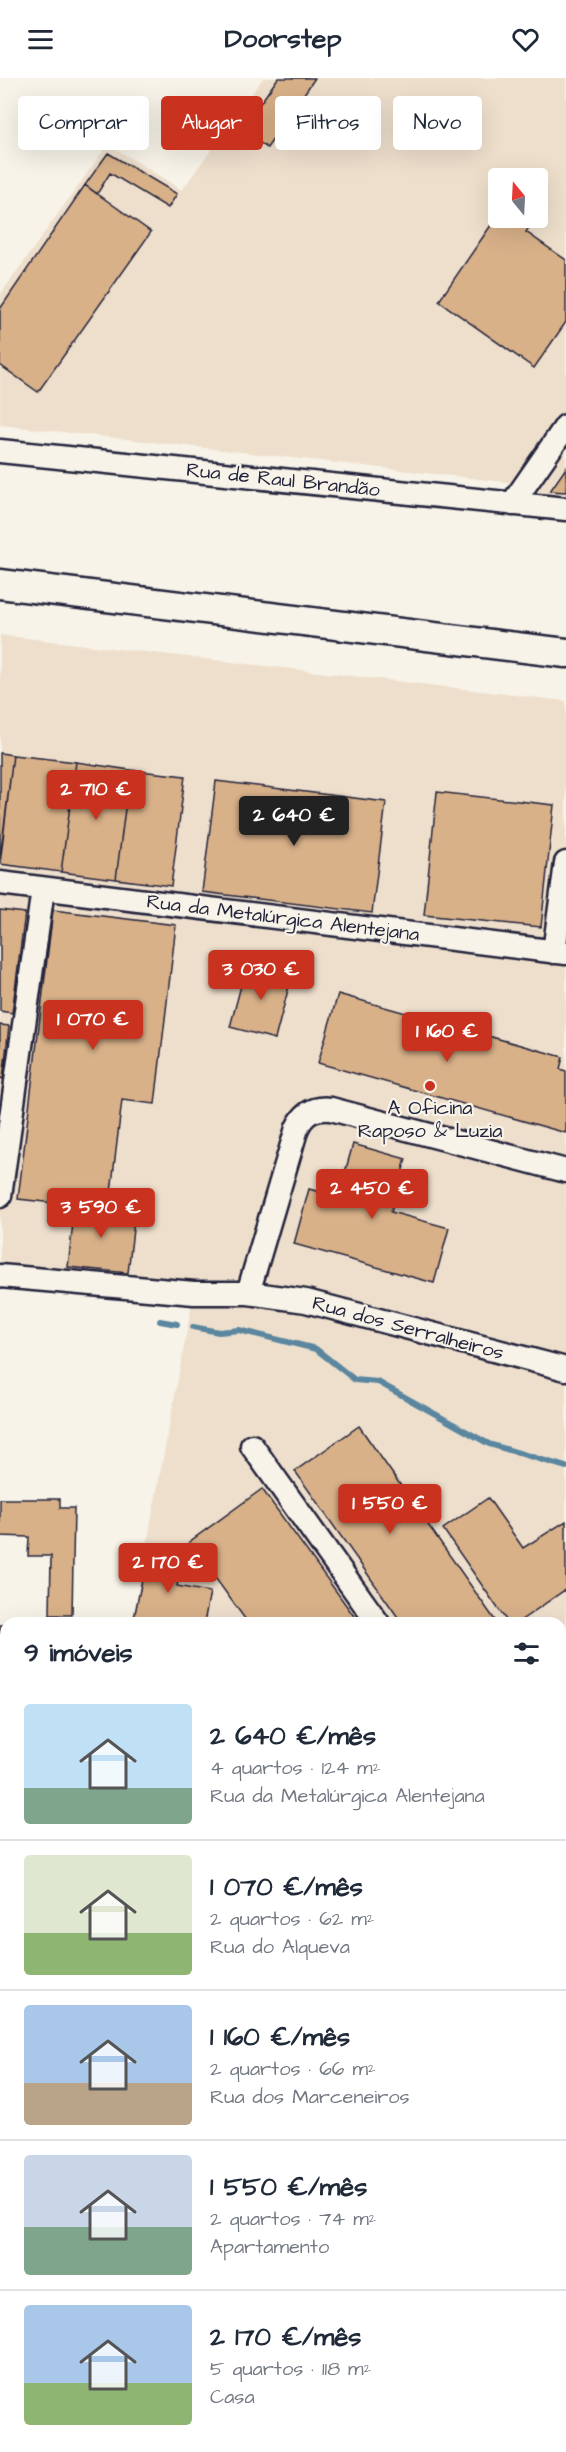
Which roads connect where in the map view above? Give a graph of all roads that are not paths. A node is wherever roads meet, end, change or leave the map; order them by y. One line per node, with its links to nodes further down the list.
1 (566, 426): 3 (street)
2 (0, 451): 3 (street, Rua de Raul Brandão)
3 (512, 504): 4 (street, Rua de Raul Brandão)
4 (566, 509)
5 (0, 584): 6 (main road)
6 (566, 653)
7 (566, 863): 10 (street)
8 (0, 883): 9 (street, Rua da Metalúrgica Alentejana)
9 (43, 889): 10 (street, Rua da Metalúrgica Alentejana); 12 (street)
10 (560, 952)
11 (566, 1171): 14 (street)
12 (0, 1196)
13 (0, 1276): 14 (street, Rua dos Serralheiros)
14 (248, 1293): 15 (street, Rua dos Serralheiros)
15 (566, 1369)
16 (252, 1446): 17 (street)
17 (374, 1617)

